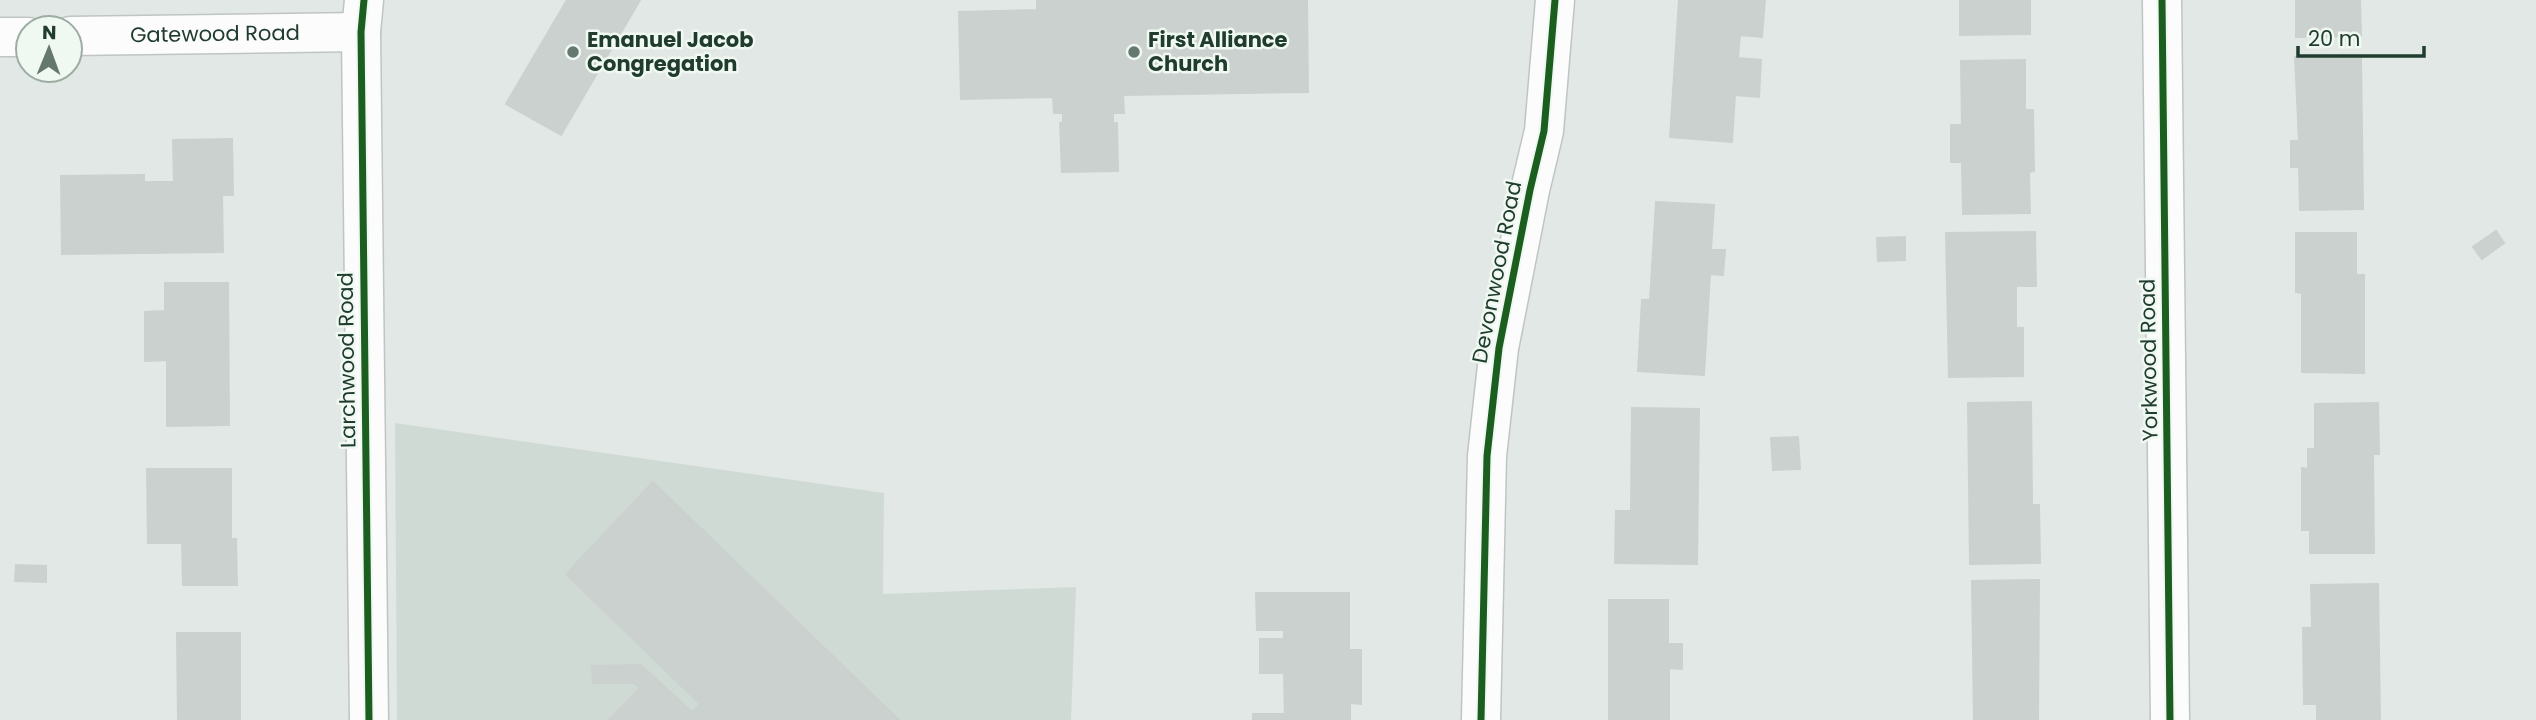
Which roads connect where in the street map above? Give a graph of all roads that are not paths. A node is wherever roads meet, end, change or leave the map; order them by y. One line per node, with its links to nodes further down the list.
1 (1555, 0): 6 (street, Devonwood Road)
2 (2162, 0): 7 (street, Yorkwood Road)
3 (363, 16): 4 (street, Gatewood Road); 5 (street, Larchwood Road)
4 (84, 35)
5 (369, 720)
6 (1481, 720)
7 (2170, 720)

